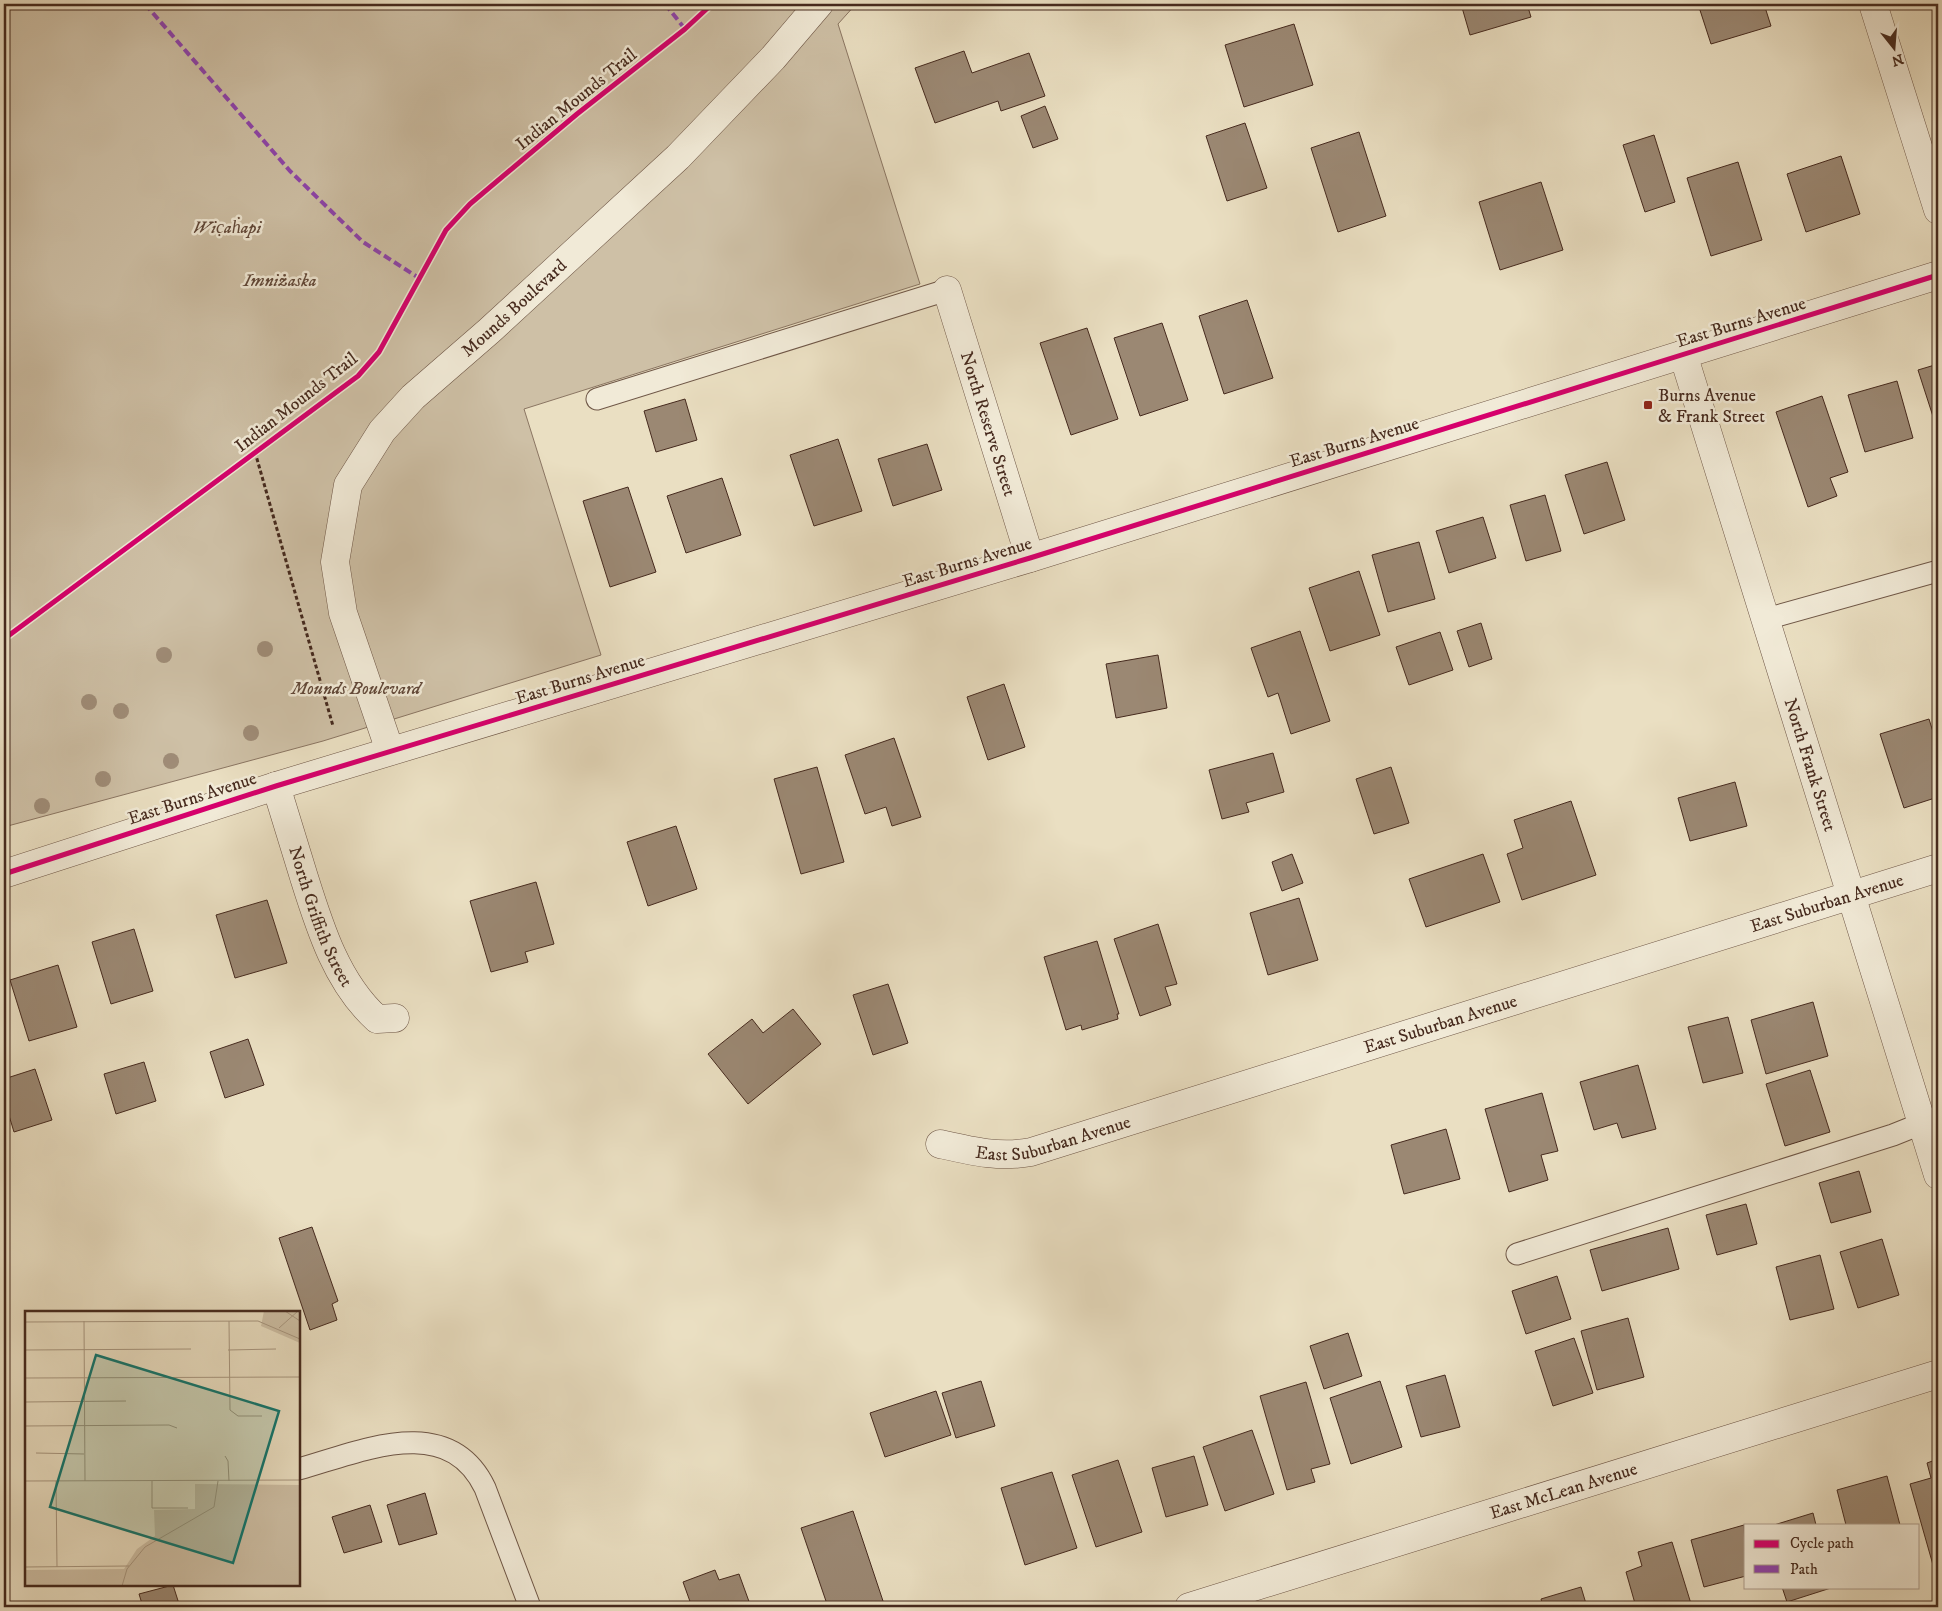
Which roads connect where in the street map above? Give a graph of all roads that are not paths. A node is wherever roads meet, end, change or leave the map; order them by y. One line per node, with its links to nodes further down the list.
1 (819, 4): 11 (street, Mounds Boulevard)
2 (1873, 4): 3 (street)
3 (1938, 210)
4 (1938, 275): 6 (street, East Burns Avenue)
5 (947, 290): 7 (lane); 8 (street, North Reserve Street)
6 (1683, 354): 8 (street, East Burns Avenue); 10 (street, North Frank Street)
7 (597, 400)
8 (1030, 558): 11 (street, East Burns Avenue)
9 (1938, 571): 10 (lane)
10 (1766, 619): 15 (street, North Frank Street)
11 (390, 751): 12 (street, East Burns Avenue)
12 (276, 786): 14 (street, East Burns Avenue); 16 (street, North Griffith Street)
13 (1938, 868): 15 (street, East Suburban Avenue)
14 (4, 874)
15 (1852, 895): 17 (street, North Frank Street); 18 (street, East Suburban Avenue)
16 (395, 1018)
17 (1930, 1120): 19 (street, North Frank Street); 20 (lane)
18 (940, 1144)
19 (1938, 1175)
20 (1517, 1254)
21 (1938, 1374): 24 (street, East McLean Avenue)
22 (300, 1469): 23 (lane)
23 (530, 1607)
24 (1189, 1607)

